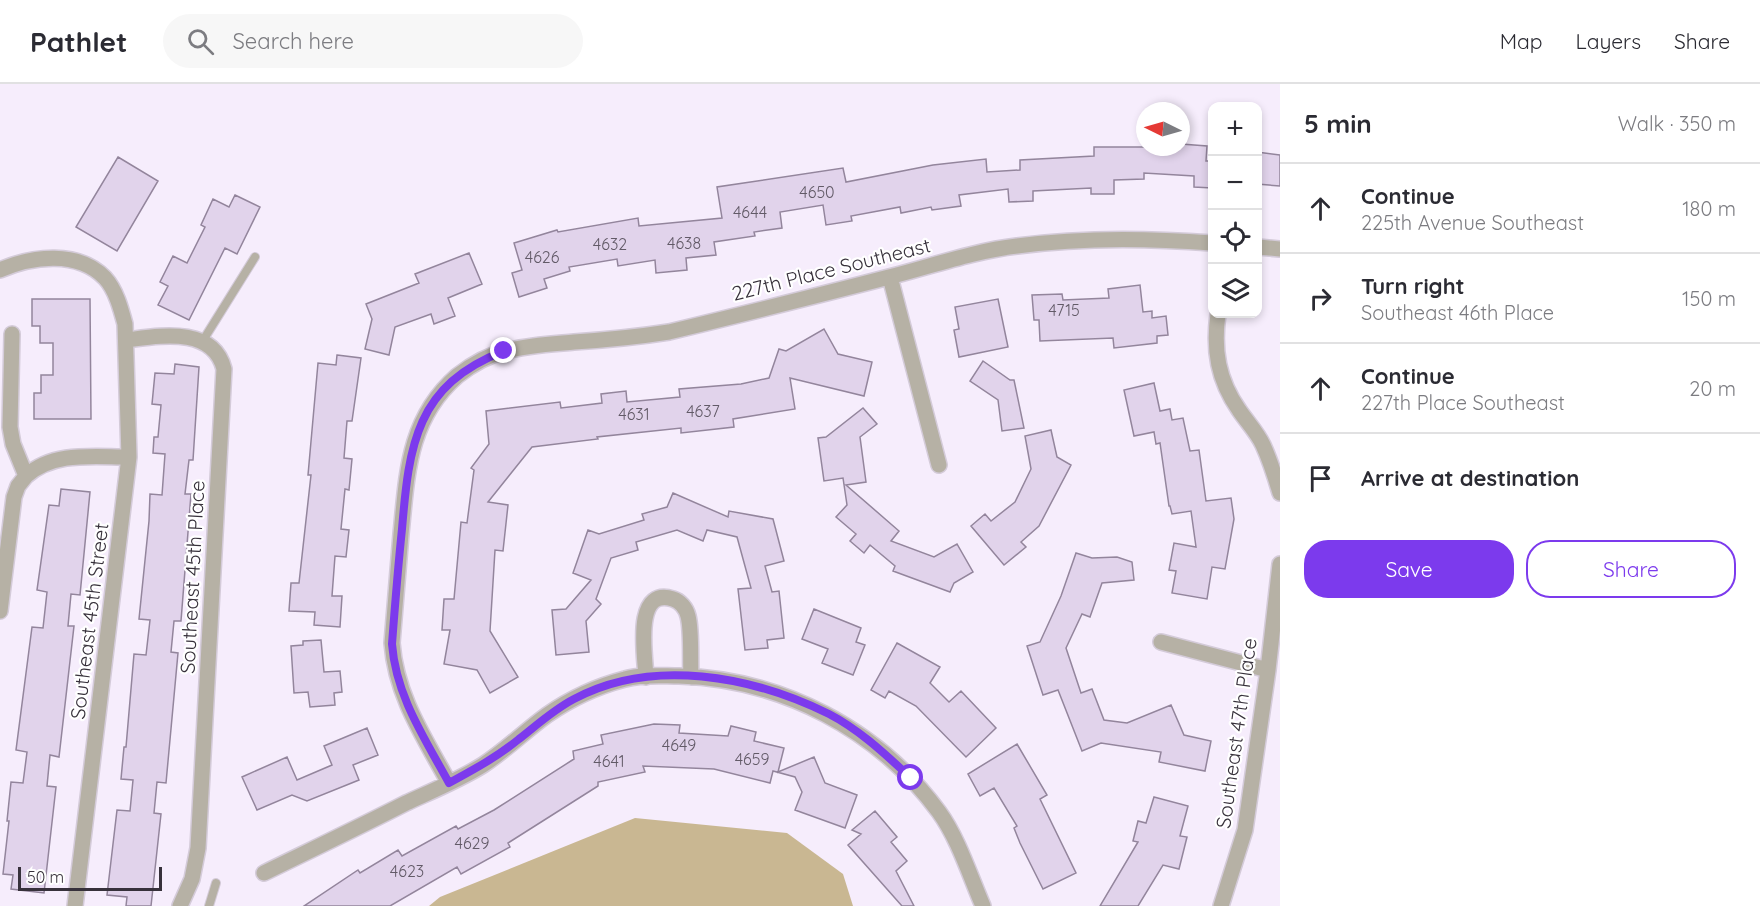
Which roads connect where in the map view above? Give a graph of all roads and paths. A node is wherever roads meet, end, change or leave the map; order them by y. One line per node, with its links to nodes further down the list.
1 (1208, 243): 6 (street, 227th Place Southeast)
2 (1262, 247): 3 (street)
3 (1280, 249)
4 (255, 257): 10 (lane)
5 (0, 270): 9 (street, Southeast 45th Street)
6 (890, 277): 12 (street); 21 (street, 227th Place Southeast)
7 (1217, 318): 14 (street)
8 (12, 334): 13 (street)
9 (126, 340): 10 (street); 11 (street, Southeast 45th Street)
10 (202, 342): 24 (street, Southeast 45th Place)
11 (129, 457): 13 (street); 25 (street, Southeast 45th Street)
12 (939, 465)
13 (26, 476): 16 (street)
14 (1280, 493)
15 (1280, 564): 18 (street, Southeast 47th Place)
16 (0, 611)
17 (1161, 642): 18 (street)
18 (1268, 669): 28 (street, Southeast 47th Place)
19 (646, 677): 20 (street); 20 (street); 21 (street)
20 (691, 677): 27 (street)
21 (449, 783): 22 (street)
22 (264, 873)
23 (216, 884): 26 (lane)
24 (183, 903)
25 (75, 906)
26 (209, 906)
27 (983, 906)
28 (1221, 906)

